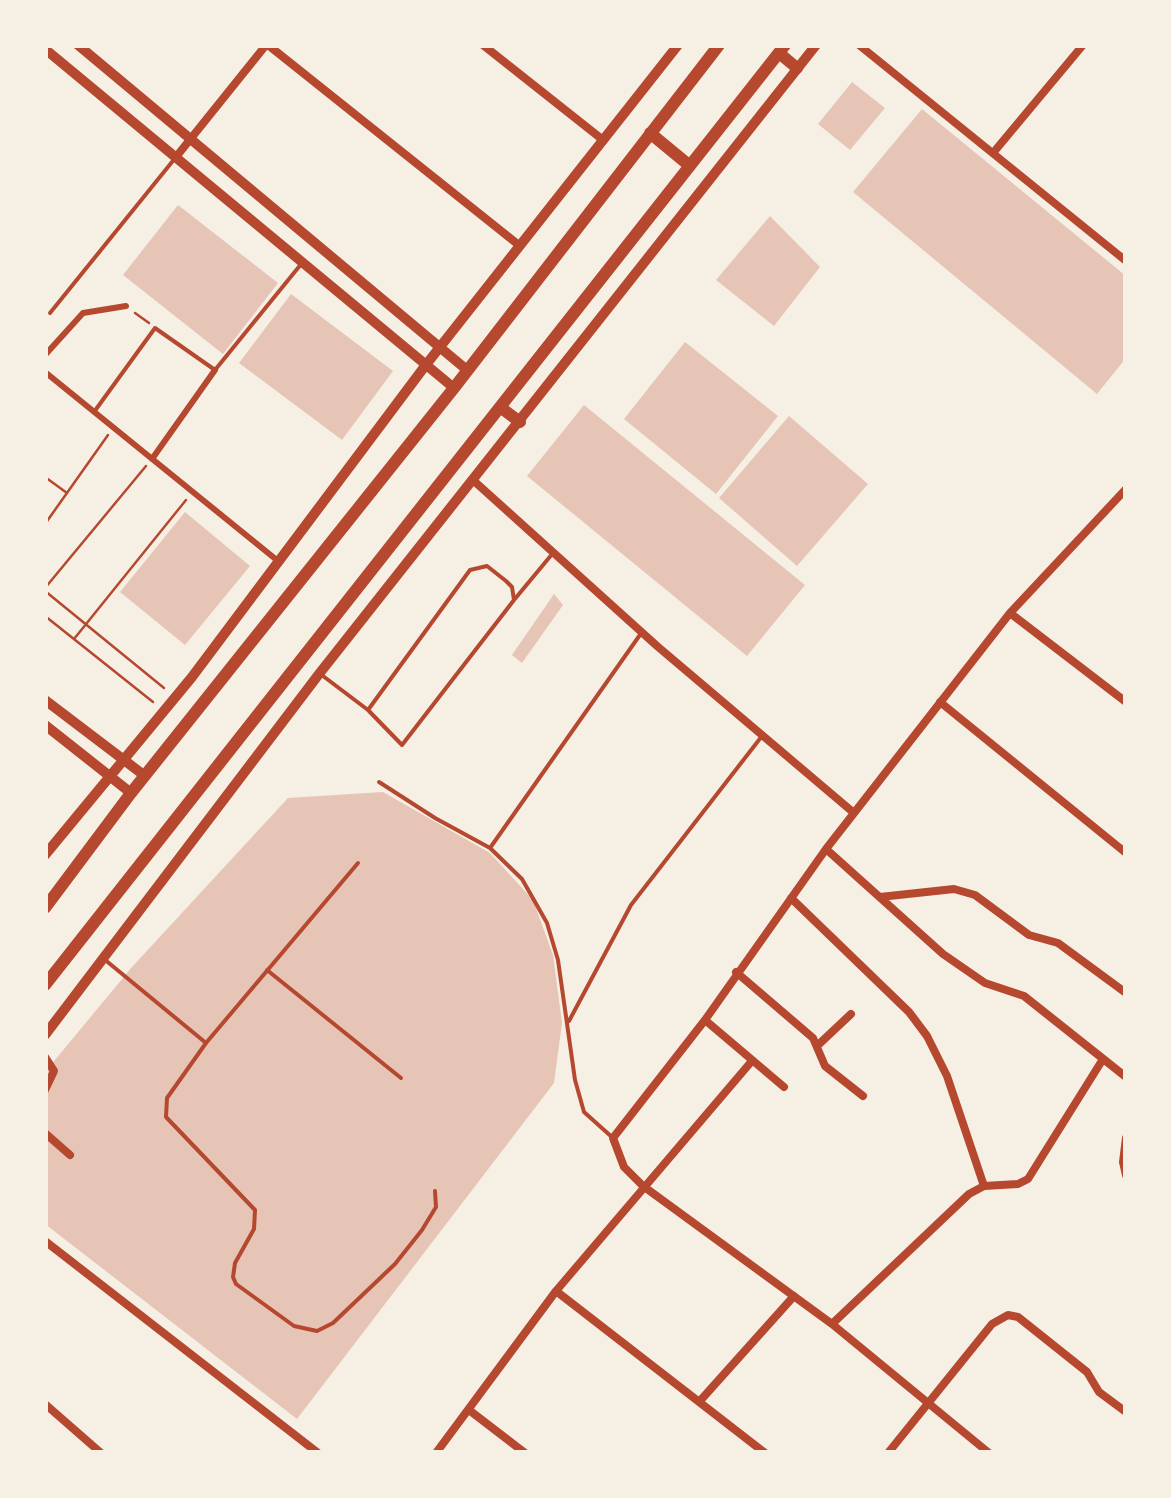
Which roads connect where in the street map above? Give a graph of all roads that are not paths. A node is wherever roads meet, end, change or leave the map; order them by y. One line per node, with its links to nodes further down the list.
1 (78, 45): 13 (street)
2 (267, 45): 13 (street); 18 (street)
3 (482, 45): 14 (street)
4 (678, 45): 14 (street)
5 (719, 45): 12 (main road)
6 (816, 45): 11 (street)
7 (858, 45): 15 (street)
8 (1083, 45): 15 (street)
9 (782, 49): 11 (main road); 17 (main road)
10 (45, 50): 16 (street)
11 (798, 68): 32 (street)
12 (650, 134): 17 (main road); 27 (main road)
13 (191, 140): 16 (street); 23 (street)
14 (603, 140): 18 (street)
15 (992, 153): 20 (street)
16 (176, 157): 19 (street); 22 (lane)
17 (690, 166): 30 (main road)
18 (520, 246): 23 (street)
19 (302, 262): 25 (street); 26 (lane)
20 (1126, 262)
21 (126, 306): 24 (street)
22 (50, 313)
23 (440, 348): 25 (street); 27 (street)
24 (45, 355)
25 (426, 366): 29 (street); 37 (street)
26 (215, 370): 31 (lane); 33 (street)
27 (467, 370): 29 (main road)
28 (45, 372): 31 (street)
29 (454, 388): 50 (main road)
30 (500, 407): 32 (main road); 65 (main road)
31 (94, 412): 33 (street)
32 (520, 422): 34 (street)
33 (152, 459): 37 (street)
34 (474, 481): 36 (street); 41 (street)
35 (1126, 489): 39 (street)
36 (554, 552): 38 (lane); 40 (street)
37 (278, 562): 48 (street)
38 (514, 600): 45 (lane); 45 (lane)
39 (1010, 613): 43 (street); 44 (street)
40 (642, 632): 47 (street); 54 (lane)
41 (319, 674): 45 (lane); 62 (street)
42 (45, 700): 48 (street)
43 (940, 702): 53 (street); 56 (street)
44 (1126, 702)
45 (368, 710)
46 (45, 726): 49 (street)
47 (762, 736): 53 (street); 69 (lane)
48 (121, 760): 49 (street); 50 (street)
49 (108, 774): 52 (street); 57 (street)
50 (145, 776): 52 (main road)
51 (379, 782): 54 (lane)
52 (132, 793): 61 (main road)
53 (854, 813): 55 (street)
54 (490, 848): 69 (lane)
55 (826, 849): 59 (street); 60 (street)
56 (1126, 854)
57 (45, 855)
58 (358, 863): 63 (lane)
59 (880, 897): 66 (street); 74 (street)
60 (791, 898): 64 (street); 87 (street)
61 (45, 908)
62 (104, 959): 70 (street); 71 (lane)
63 (268, 970): 71 (lane); 77 (lane)
64 (736, 972): 68 (street); 72 (street)
65 (45, 984)
66 (1126, 993)
67 (850, 1014): 72 (street)
68 (705, 1020): 75 (street); 82 (street)
69 (568, 1025): 82 (lane)
70 (45, 1035)
71 (206, 1043): 88 (lane)
72 (818, 1046): 80 (street)
73 (45, 1057): 79 (street)
74 (1103, 1059): 76 (street); 87 (street)
75 (751, 1062): 78 (street); 86 (street)
76 (1126, 1077)
77 (402, 1078)
78 (784, 1088)
79 (45, 1090)
80 (863, 1096)
81 (45, 1132): 84 (street)
82 (613, 1138): 86 (street)
83 (1126, 1138): 85 (street)
84 (70, 1156)
85 (1126, 1175)
86 (644, 1186): 90 (street); 91 (street)
87 (984, 1186): 92 (street)
88 (435, 1191)
89 (45, 1241): 98 (street)
90 (556, 1291): 93 (street); 96 (street)
91 (794, 1296): 92 (street); 93 (street)
92 (832, 1324): 94 (street)
93 (698, 1402): 104 (street)
94 (928, 1402): 97 (street); 105 (street); 106 (street)
95 (45, 1404): 99 (street)
96 (469, 1410): 102 (street); 103 (street)
97 (1126, 1412)
98 (305, 1443): 100 (street); 101 (street)
99 (101, 1453)
100 (297, 1453)
101 (318, 1453)
102 (436, 1453)
103 (525, 1453)
104 (765, 1453)
105 (888, 1453)
106 (989, 1453)

